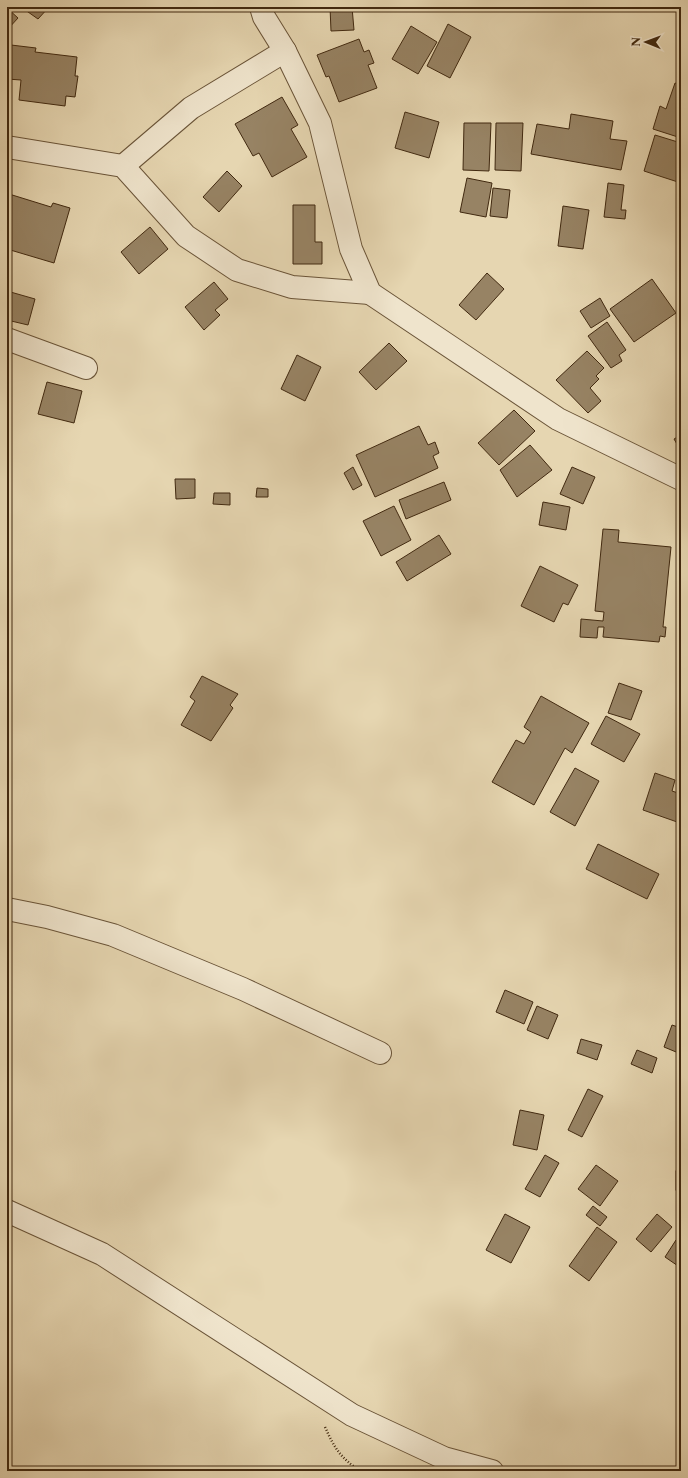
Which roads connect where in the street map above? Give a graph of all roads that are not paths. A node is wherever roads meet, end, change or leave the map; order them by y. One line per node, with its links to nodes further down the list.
1 (261, 7): 2 (street)
2 (285, 51): 4 (street); 5 (street)
3 (7, 147): 4 (street)
4 (123, 166): 5 (street)
5 (370, 292): 8 (street)
6 (7, 339): 7 (street)
7 (86, 368)
8 (681, 479)
9 (7, 909): 10 (street)
10 (380, 1053)
11 (7, 1210): 12 (street)
12 (492, 1471)

